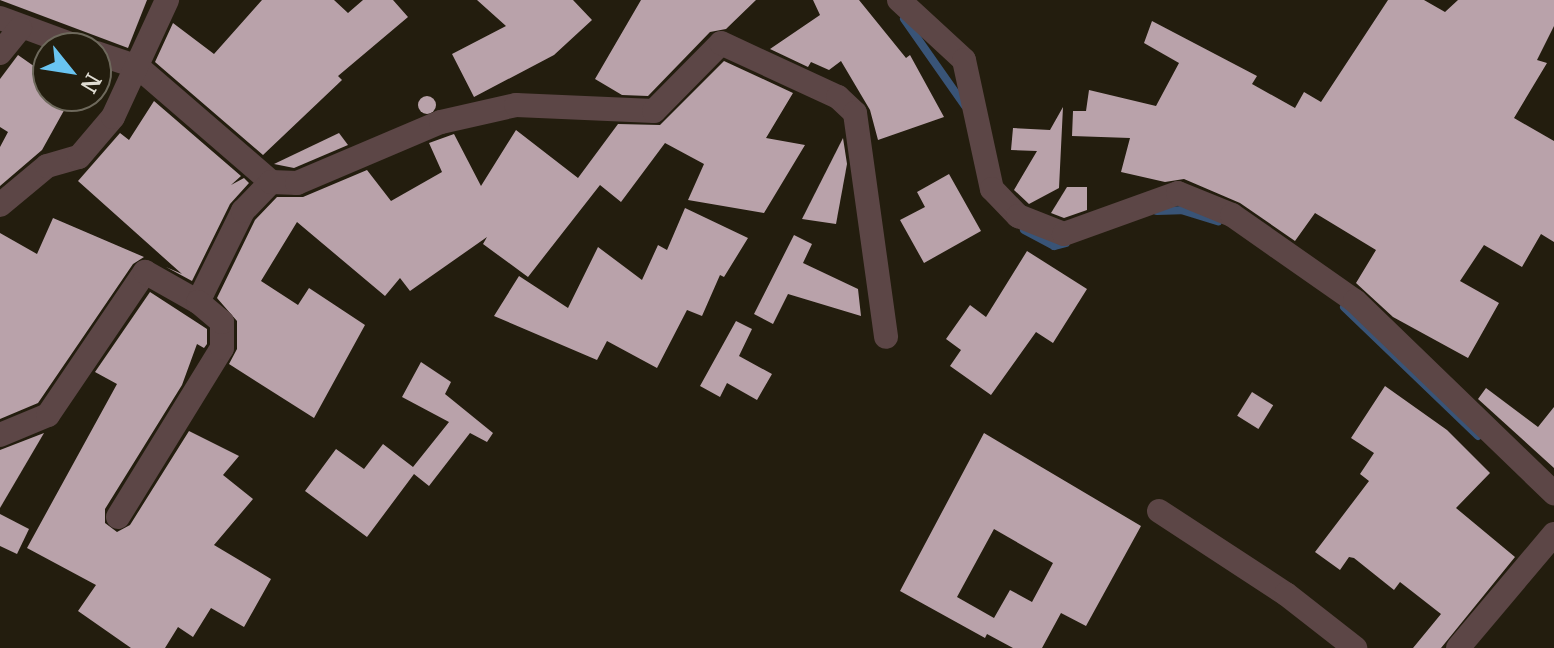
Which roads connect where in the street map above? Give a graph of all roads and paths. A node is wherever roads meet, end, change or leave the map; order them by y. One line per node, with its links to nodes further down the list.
1 (167, 0): 7 (street)
2 (899, 0): 13 (street)
3 (10, 23): 4 (street); 5 (street)
4 (36, 32)
5 (0, 53)
6 (112, 58): 7 (street)
7 (138, 67): 8 (street); 9 (street)
8 (271, 182): 10 (street); 11 (street)
9 (0, 205)
10 (198, 302): 12 (street); 15 (street)
11 (886, 337)
12 (0, 435)
13 (1554, 493)
14 (1159, 511): 17 (street)
15 (118, 517)
16 (1554, 534): 18 (street)
17 (1355, 648)
18 (1458, 648)

